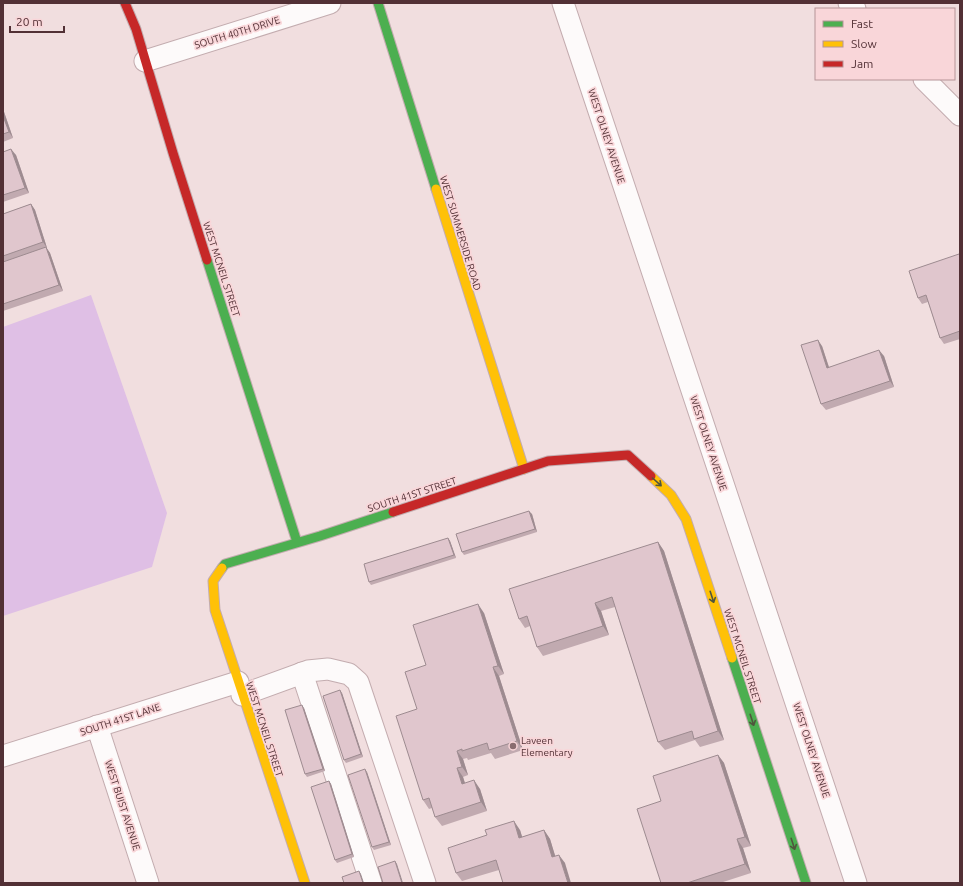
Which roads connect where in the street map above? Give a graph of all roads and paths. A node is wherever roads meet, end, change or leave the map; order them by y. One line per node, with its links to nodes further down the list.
1 (125, 3): 5 (street, WEST MCNEIL STREET)
2 (330, 3): 5 (street, SOUTH 40TH DRIVE)
3 (378, 3): 9 (street, WEST SUMMERSIDE ROAD)
4 (563, 3): 21 (street, WEST OLNEY AVENUE)
5 (145, 61): 10 (street, WEST MCNEIL STREET)
6 (925, 80): 7 (street)
7 (960, 115)
8 (628, 455): 9 (street, SOUTH 41ST STREET); 20 (street, WEST MCNEIL STREET, one-way to 20)
9 (524, 469): 10 (street, SOUTH 41ST STREET)
10 (297, 542): 11 (street, SOUTH 41ST STREET)
11 (213, 581): 13 (street, WEST MCNEIL STREET)
12 (302, 673): 13 (street, SOUTH 41ST LANE); 18 (street); 19 (street, SOUTH 41ST LANE)
13 (240, 688): 14 (street, SOUTH 41ST LANE); 17 (street, WEST MCNEIL STREET)
14 (97, 726): 15 (street, SOUTH 41ST LANE); 16 (street, WEST BUIST AVENUE)
15 (3, 756)
16 (148, 883)
17 (305, 883)
18 (371, 883)
19 (425, 883)
20 (806, 883)
21 (856, 883)

